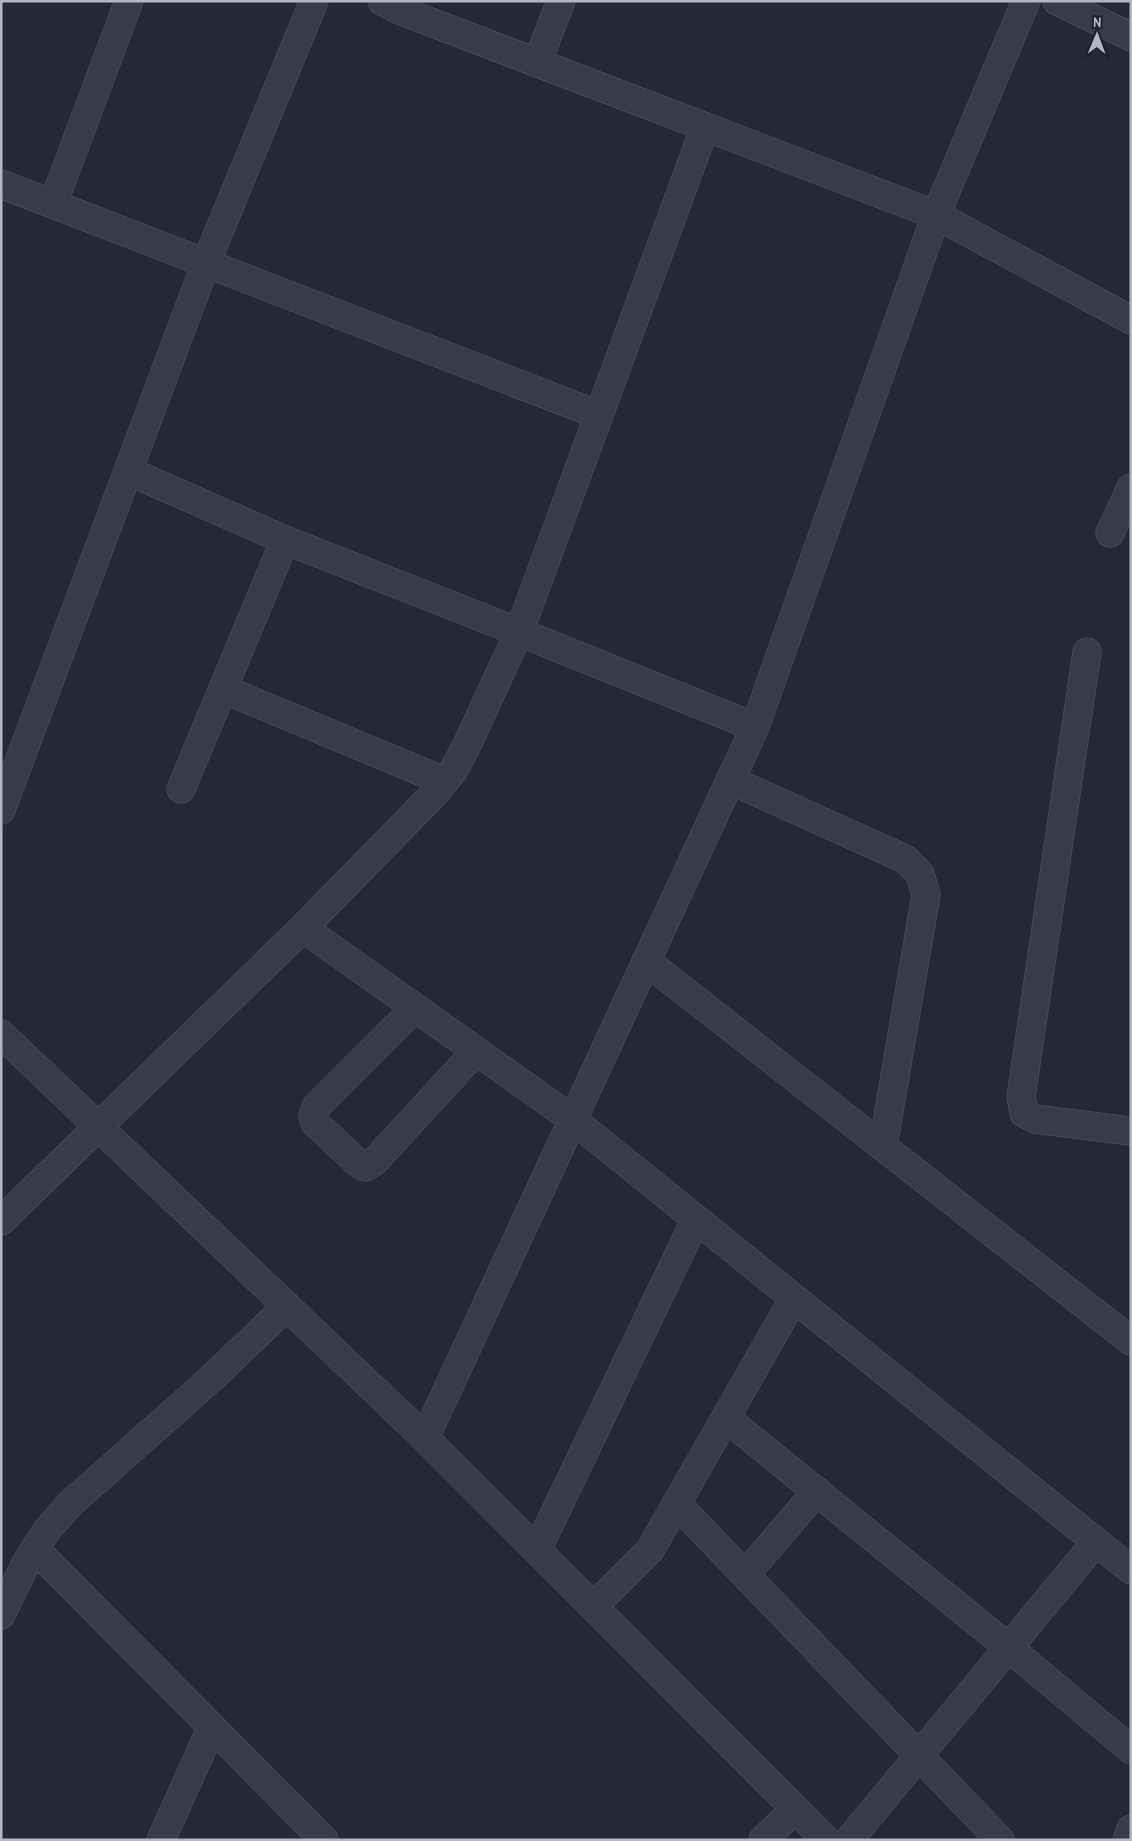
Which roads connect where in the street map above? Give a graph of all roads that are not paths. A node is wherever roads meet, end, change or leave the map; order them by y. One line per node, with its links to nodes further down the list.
1 (129, 1): 11 (street)
2 (314, 1): 13 (street)
3 (382, 1): 8 (street)
4 (560, 1): 8 (street)
5 (1026, 1): 12 (street)
6 (1057, 1): 7 (street)
7 (1131, 37)
8 (537, 62): 9 (street)
9 (705, 126): 12 (street); 15 (street)
10 (1, 184): 11 (street)
11 (53, 204): 13 (street)
12 (936, 215): 14 (street); 23 (street)
13 (206, 263): 15 (street); 16 (street)
14 (1131, 320)
15 (599, 415): 20 (street)
16 (128, 471): 19 (street); 27 (street)
17 (1131, 488): 18 (street)
18 (1110, 533)
19 (285, 540): 20 (street); 22 (street)
20 (520, 632): 23 (street); 25 (street)
21 (1087, 652): 35 (street)
22 (223, 689): 25 (street); 26 (street)
23 (755, 727): 24 (street)
24 (730, 780): 29 (street); 36 (street)
25 (444, 781): 28 (street)
26 (181, 789)
27 (1, 810)
28 (303, 928): 30 (street); 34 (street)
29 (646, 961): 33 (street); 36 (street)
30 (415, 1008): 32 (street); 32 (street)
31 (1, 1034): 34 (street)
32 (476, 1051): 33 (street)
33 (572, 1119): 37 (street); 45 (street)
34 (99, 1128): 38 (street); 40 (street)
35 (1131, 1132)
36 (883, 1146): 41 (street)
37 (696, 1219): 39 (street); 50 (street)
38 (1, 1221)
39 (794, 1298): 44 (street); 48 (street)
40 (287, 1306): 45 (street); 49 (street)
41 (1101, 1318): 42 (street); 43 (street)
42 (1131, 1321)
43 (1131, 1341)
44 (726, 1418): 46 (street); 47 (street)
45 (425, 1438): 50 (street)
46 (817, 1491): 52 (street); 55 (street)
47 (677, 1504): 52 (street); 53 (street)
48 (1096, 1542): 51 (street); 55 (street)
49 (35, 1549): 54 (street); 56 (street)
50 (537, 1550): 53 (street)
51 (1131, 1570)
52 (745, 1576): 58 (street)
53 (593, 1606): 59 (street)
54 (1, 1615)
55 (1008, 1647): 57 (street); 58 (street)
56 (212, 1728): 61 (street); 62 (street)
57 (1131, 1750)
58 (919, 1756): 65 (street); 66 (street)
59 (795, 1809): 63 (street); 64 (street)
60 (1131, 1829): 67 (street)
61 (161, 1840)
62 (324, 1840)
63 (764, 1840)
64 (826, 1840)
65 (849, 1840)
66 (1000, 1840)
67 (1127, 1840)

